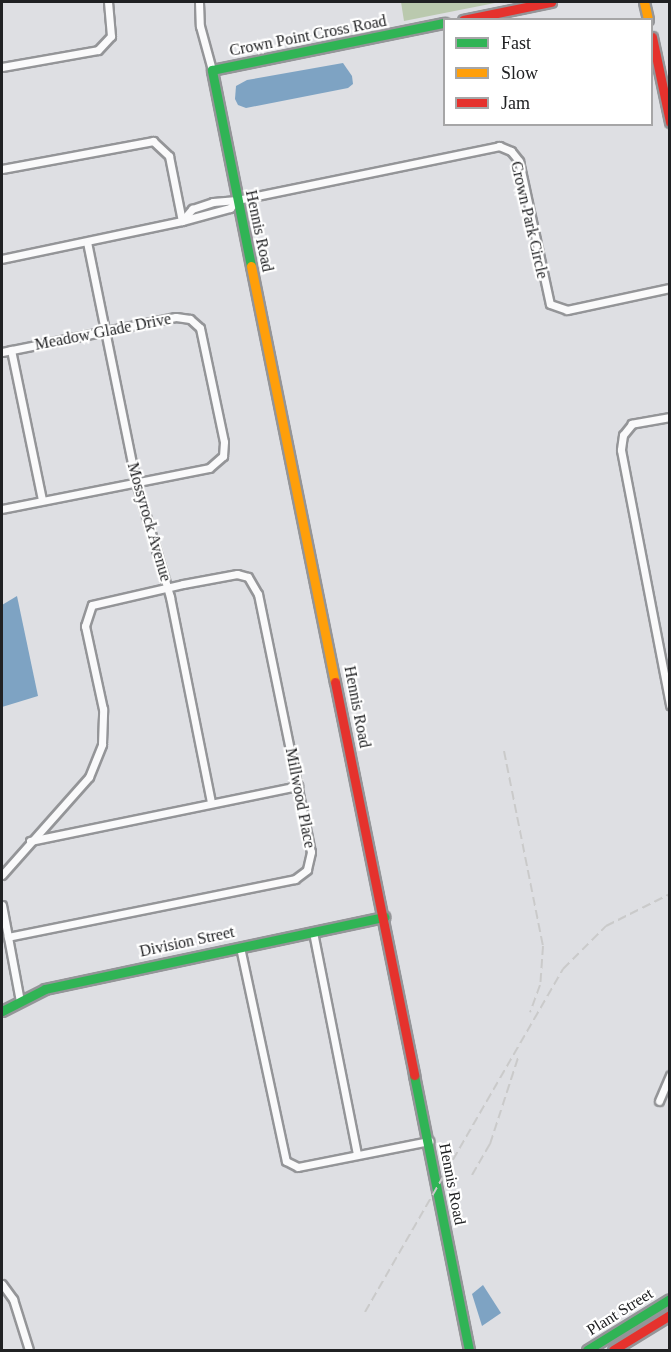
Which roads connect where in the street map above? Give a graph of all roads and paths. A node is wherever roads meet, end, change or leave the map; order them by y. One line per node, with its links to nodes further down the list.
1 (108, 2): 9 (street)
2 (199, 2): 10 (street)
3 (550, 2): 5 (street)
4 (644, 2): 6 (street)
5 (473, 18)
6 (648, 18)
7 (443, 23): 10 (street, Crown Point Cross Road)
8 (653, 46): 11 (street)
9 (2, 67)
10 (212, 70): 13 (street, Hennis Road)
11 (669, 122)
12 (2, 169): 14 (street)
13 (237, 200): 14 (street); 17 (street, Crown Park Circle); 32 (street, Hennis Road)
14 (182, 221): 15 (street)
15 (87, 242): 16 (street); 18 (street, Mossyrock Avenue)
16 (2, 259)
17 (669, 288)
18 (105, 331): 19 (street, Meadow Glade Drive); 22 (street, Mossyrock Avenue); 22 (street, Meadow Glade Drive)
19 (11, 350): 20 (street, Meadow Glade Drive); 23 (street)
20 (2, 351)
21 (669, 417): 26 (street)
22 (136, 482): 23 (street, Meadow Glade Drive); 25 (street, Mossyrock Avenue)
23 (42, 500): 24 (street, Meadow Glade Drive)
24 (2, 508)
25 (168, 587): 27 (street, Millwood Place); 28 (street, Mossyrock Avenue); 29 (street, Millwood Place)
26 (669, 705)
27 (298, 786): 28 (street); 34 (street, Millwood Place)
28 (211, 803): 29 (street)
29 (30, 841): 30 (street)
30 (2, 875)
31 (2, 905): 34 (street)
32 (384, 917): 33 (street, Division Street); 40 (street, Hennis Road)
33 (313, 932): 35 (street, Division Street); 41 (street)
34 (8, 937): 36 (street)
35 (240, 947): 36 (street, Division Street); 41 (street)
36 (20, 1001): 37 (street, Division Street)
37 (2, 1011)
38 (669, 1075): 39 (street)
39 (659, 1101)
40 (429, 1141): 41 (street); 49 (street, Hennis Road)
41 (357, 1155)
42 (2, 1284): 48 (street)
43 (669, 1299): 46 (street, Plant Street)
44 (669, 1305): 47 (street)
45 (669, 1315): 47 (street, Plant Street)
46 (628, 1325): 50 (street, Plant Street); 51 (street)
47 (646, 1330): 52 (street, Plant Street)
48 (30, 1350)
49 (469, 1350)
50 (587, 1350)
51 (602, 1350)
52 (613, 1350)

